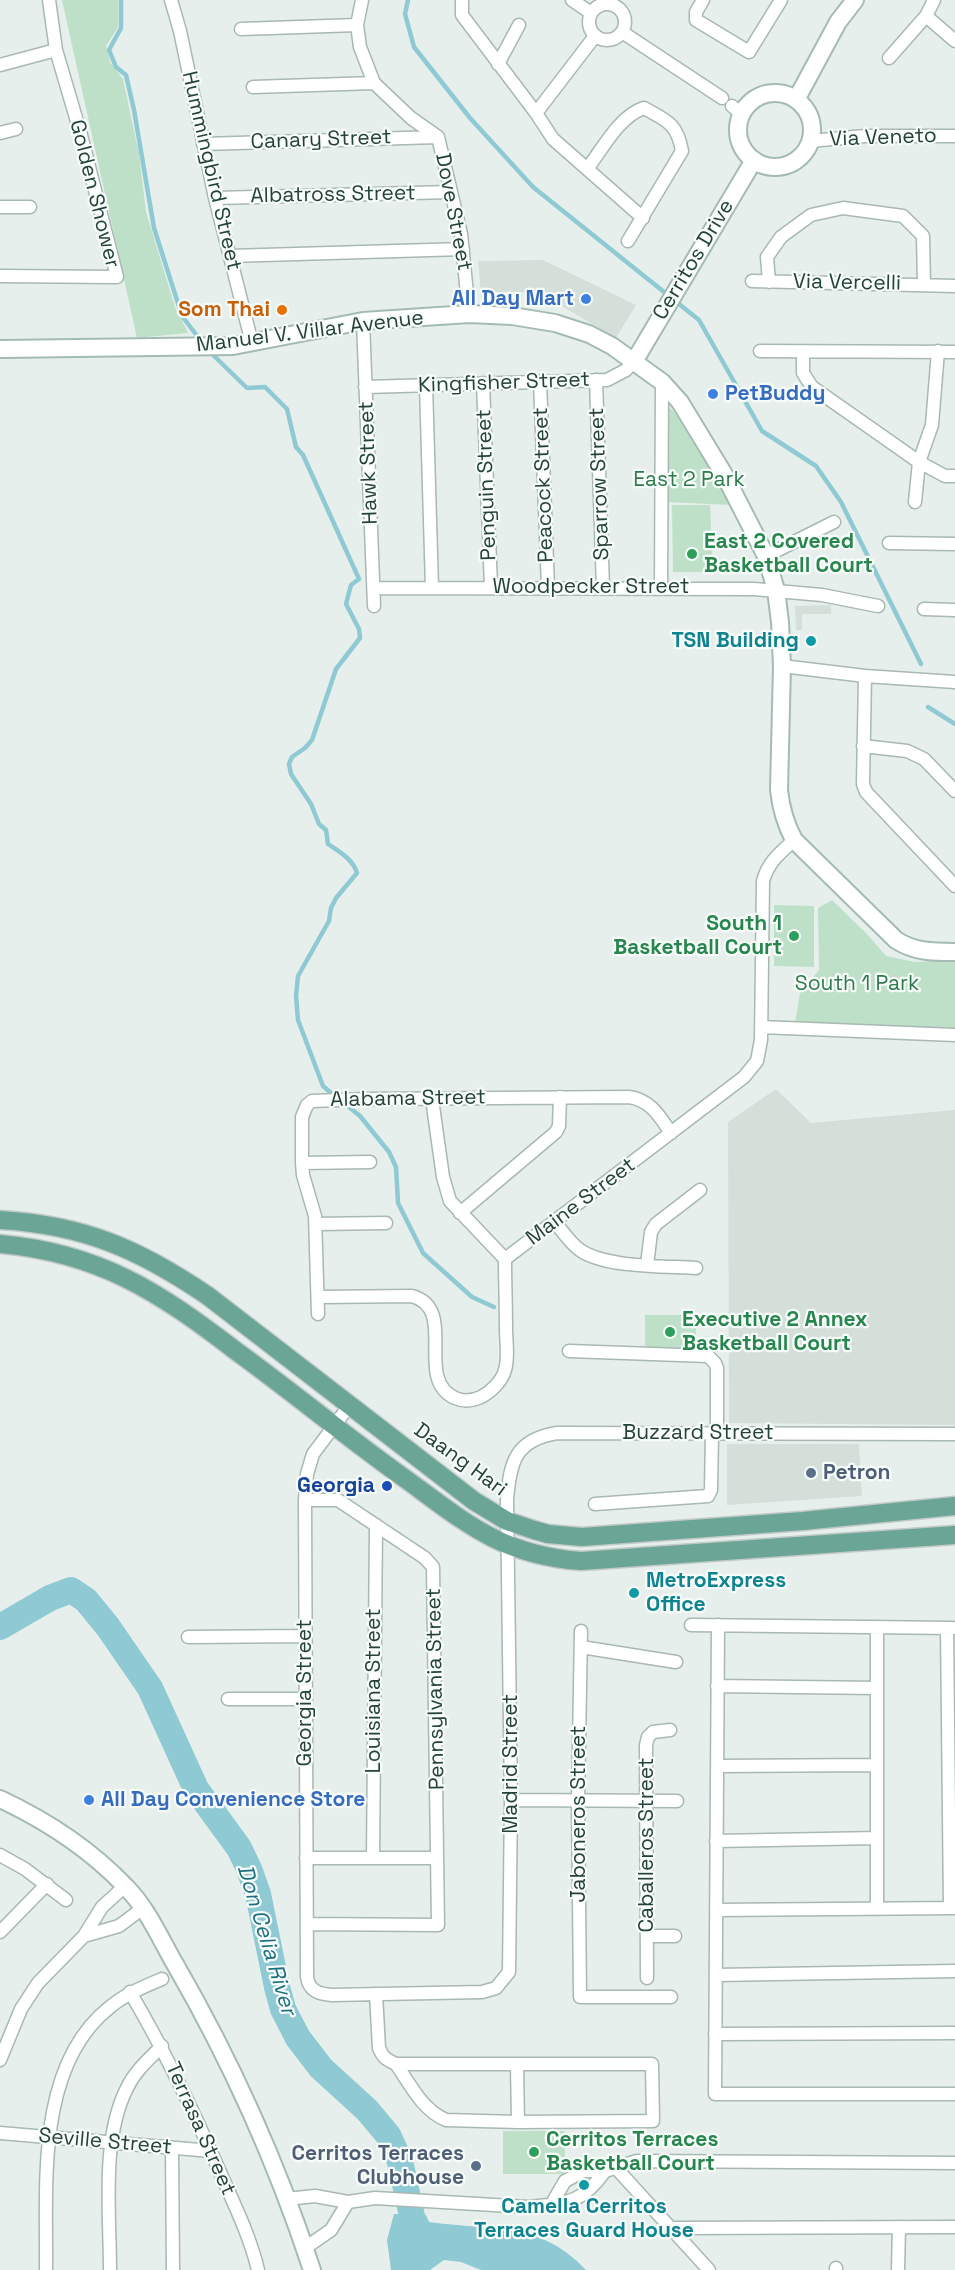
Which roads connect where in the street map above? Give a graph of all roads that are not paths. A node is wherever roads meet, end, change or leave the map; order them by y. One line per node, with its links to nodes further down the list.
1 (49, 0): 19 (street, Golden Shower)
2 (171, 0): 33 (street, Hummingbird Street)
3 (362, 0): 13 (street, Dove Street)
4 (462, 0): 21 (street)
5 (572, 0): 11 (street)
6 (703, 0): 7 (street)
7 (781, 0)
8 (855, 0): 25 (street)
9 (934, 0): 12 (street)
10 (615, 3): 11 (street); 16 (street)
11 (591, 13): 17 (street)
12 (926, 16): 18 (street); 20 (street)
13 (357, 25): 15 (street); 23 (street, Dove Street)
14 (519, 25): 21 (street)
15 (241, 29)
16 (622, 32): 17 (street); 26 (street)
17 (595, 36): 27 (street)
18 (955, 41)
19 (56, 50): 22 (street); 44 (street, Golden Shower)
20 (889, 58)
21 (498, 64): 27 (street)
22 (0, 65)
23 (374, 83): 24 (street); 31 (street, Dove Street)
24 (253, 87)
25 (796, 100): 26 (street); 32 (street)
26 (732, 106): 34 (street)
27 (536, 113): 35 (street)
28 (16, 129): 29 (street)
29 (0, 133)
30 (955, 136): 32 (street, Via Veneto)
31 (438, 137): 33 (street, Canary Street); 36 (street, Dove Street)
32 (810, 141): 34 (street)
33 (203, 144): 37 (street, Hummingbird Street)
34 (754, 160): 57 (street, Cerritos Drive)
35 (587, 170): 40 (street); 40 (street)
36 (451, 192): 37 (street, Albatross Street); 42 (street, Dove Street)
37 (215, 198): 43 (street, Hummingbird Street)
38 (0, 207): 39 (street)
39 (30, 207)
40 (643, 218): 41 (street)
41 (628, 240)
42 (463, 249): 43 (street); 49 (street, Dove Street)
43 (230, 256): 51 (street, Hummingbird Street)
44 (0, 276)
45 (752, 281): 46 (street, Via Vercelli)
46 (769, 282): 47 (street, Via Vercelli); 47 (street, Via Vercelli)
47 (924, 285): 48 (street, Via Vercelli)
48 (955, 286)
49 (469, 314): 50 (street, Manuel V. Villar Avenue); 57 (street, Manuel V. Villar Avenue)
50 (363, 321): 51 (street, Manuel V. Villar Avenue); 63 (street, Hawk Street)
51 (252, 343): 52 (street, Manuel V. Villar Avenue)
52 (0, 349)
53 (760, 351): 54 (street)
54 (803, 351): 55 (street); 64 (street)
55 (938, 351): 56 (street); 64 (street)
56 (955, 352)
57 (635, 360): 58 (street, Kingfisher Street); 60 (street, Manuel V. Villar Avenue)
58 (596, 380): 59 (street, Kingfisher Street); 76 (street, Sparrow Street)
59 (540, 381): 61 (street, Kingfisher Street); 75 (street, Peacock Street)
60 (662, 382): 70 (street, Manuel V. Villar Avenue); 72 (street)
61 (483, 383): 62 (street, Kingfisher Street); 71 (street, Penguin Street)
62 (426, 385): 63 (street, Kingfisher Street); 74 (street)
63 (365, 387): 73 (street, Hawk Street)
64 (919, 462): 65 (street); 66 (street)
65 (955, 476)
66 (915, 502)
67 (834, 522): 70 (street)
68 (889, 543): 69 (street)
69 (955, 544)
70 (766, 556): 77 (street, Manuel V. Villar Avenue)
71 (491, 587): 74 (street, Woodpecker Street); 75 (street, Woodpecker Street)
72 (661, 587): 76 (street, Woodpecker Street); 77 (street, Woodpecker Street)
73 (374, 588): 74 (street, Woodpecker Street); 78 (street, Hawk Street)
74 (432, 588)
75 (548, 588): 76 (street, Woodpecker Street)
76 (603, 588)
77 (776, 590): 79 (street, Woodpecker Street); 82 (street, Manuel V. Villar Avenue)
78 (374, 606)
79 (878, 606)
80 (924, 609): 81 (street)
81 (955, 610)
82 (782, 666): 83 (street); 87 (street, Manuel V. Villar Avenue)
83 (865, 676): 84 (street); 85 (street)
84 (955, 682)
85 (863, 746): 86 (street); 88 (street)
86 (955, 791)
87 (794, 840): 89 (street, Manuel V. Villar Avenue); 90 (street, Maine Street)
88 (955, 886)
89 (955, 952)
90 (761, 1027): 91 (street); 94 (street, Maine Street)
91 (955, 1035)
92 (560, 1097): 93 (street, Alabama Street); 94 (street, Alabama Street); 98 (street)
93 (432, 1099): 96 (street, Alabama Street); 98 (street)
94 (671, 1133): 100 (street, Maine Street)
95 (370, 1162): 96 (street)
96 (302, 1163): 102 (street, Alabama Street)
97 (700, 1190): 105 (street)
98 (460, 1213): 104 (street)
99 (0, 1220): 110 (main road, Daang Hari)
100 (555, 1222): 104 (street, Maine Street); 105 (street)
101 (386, 1223): 102 (street)
102 (316, 1224): 107 (street, Alabama Street)
103 (0, 1244): 111 (main road)
104 (505, 1259): 107 (street, Maine Street)
105 (647, 1265): 106 (street)
106 (696, 1268)
107 (319, 1297): 108 (street, Alabama Street)
108 (318, 1314)
109 (569, 1351): 112 (street)
110 (349, 1406): 111 (street, Georgia Street); 117 (main road, Daang Hari)
111 (334, 1427): 114 (street, Georgia Street); 121 (main road)
112 (714, 1434): 113 (street, Buzzard Street); 115 (street); 117 (street, Buzzard Street)
113 (955, 1434)
114 (305, 1500): 119 (street, Pennsylvania Street); 128 (street, Georgia Street)
115 (595, 1504)
116 (955, 1506): 118 (main road, Daang Hari)
117 (507, 1521): 118 (main road, Daang Hari); 121 (street, Buzzard Street)
118 (803, 1521): 122 (main road)
119 (376, 1525): 148 (street, Louisiana Street); 149 (street, Pennsylvania Street)
120 (955, 1535): 122 (main road)
121 (508, 1546): 122 (main road); 140 (street, Madrid Street)
122 (805, 1546)
123 (691, 1625): 124 (street)
124 (718, 1625): 125 (street); 132 (street)
125 (877, 1627): 126 (street); 133 (street)
126 (951, 1628): 155 (street)
127 (581, 1631): 130 (street, Jaboneros Street)
128 (304, 1636): 129 (street); 134 (street, Georgia Street)
129 (188, 1637)
130 (581, 1647): 131 (street); 141 (street, Jaboneros Street)
131 (676, 1662)
132 (717, 1686): 133 (street); 138 (street)
133 (877, 1688): 137 (street)
134 (305, 1699): 135 (street); 147 (street, Georgia Street)
135 (228, 1700)
136 (670, 1730): 142 (street, Caballeros Street)
137 (877, 1765): 138 (street); 144 (street)
138 (717, 1766): 145 (street)
139 (0, 1799): 151 (street)
140 (511, 1800): 141 (street); 167 (street, Madrid Street)
141 (578, 1800): 142 (street); 168 (street, Jaboneros Street)
142 (646, 1800): 143 (street); 160 (street, Caballeros Street)
143 (677, 1801)
144 (877, 1838): 145 (street); 154 (street)
145 (716, 1841): 156 (street)
146 (0, 1855): 150 (street)
147 (306, 1858): 148 (street); 157 (street, Georgia Street)
148 (373, 1858): 149 (street)
149 (437, 1858): 157 (street, Pennsylvania Street)
150 (47, 1884): 152 (street); 158 (street)
151 (126, 1886): 153 (street); 159 (street)
152 (66, 1900)
153 (142, 1908): 159 (street); 184 (street)
154 (877, 1908): 155 (street); 156 (street)
155 (952, 1908)
156 (716, 1910): 163 (street)
157 (306, 1924): 167 (street, Georgia Street)
158 (0, 1932)
159 (84, 1936): 172 (street)
160 (647, 1936): 161 (street); 164 (street, Caballeros Street)
161 (675, 1936)
162 (955, 1971): 163 (street)
163 (716, 1975): 170 (street)
164 (647, 1978)
165 (162, 1979): 166 (street)
166 (130, 1992): 171 (street, Terrasa Street); 178 (street)
167 (376, 1994): 173 (street)
168 (671, 1996)
169 (955, 2033): 170 (street)
170 (716, 2034): 175 (street)
171 (162, 2046): 179 (street); 181 (street, Terrasa Street)
172 (0, 2060)
173 (396, 2064): 174 (street); 176 (street)
174 (517, 2064): 176 (street); 176 (street)
175 (955, 2094)
176 (518, 2122)
177 (0, 2133): 178 (street, Seville Street)
178 (48, 2138): 179 (street, Seville Street); 191 (street)
179 (110, 2142): 180 (street, Seville Street); 192 (street)
180 (172, 2148): 181 (street, Seville Street); 193 (street)
181 (211, 2151): 194 (street, Terrasa Street)
182 (955, 2163): 183 (street)
183 (610, 2169): 186 (street); 186 (street); 188 (street)
184 (286, 2199): 185 (street); 190 (street)
185 (348, 2202): 186 (street); 190 (street)
186 (552, 2205)
187 (955, 2227): 189 (street)
188 (672, 2228): 189 (street); 196 (street)
189 (899, 2228): 197 (street)
190 (305, 2248): 195 (street)
191 (46, 2270)
192 (110, 2270)
193 (173, 2270)
194 (258, 2270)
195 (312, 2270)
196 (709, 2270)
197 (898, 2270)

